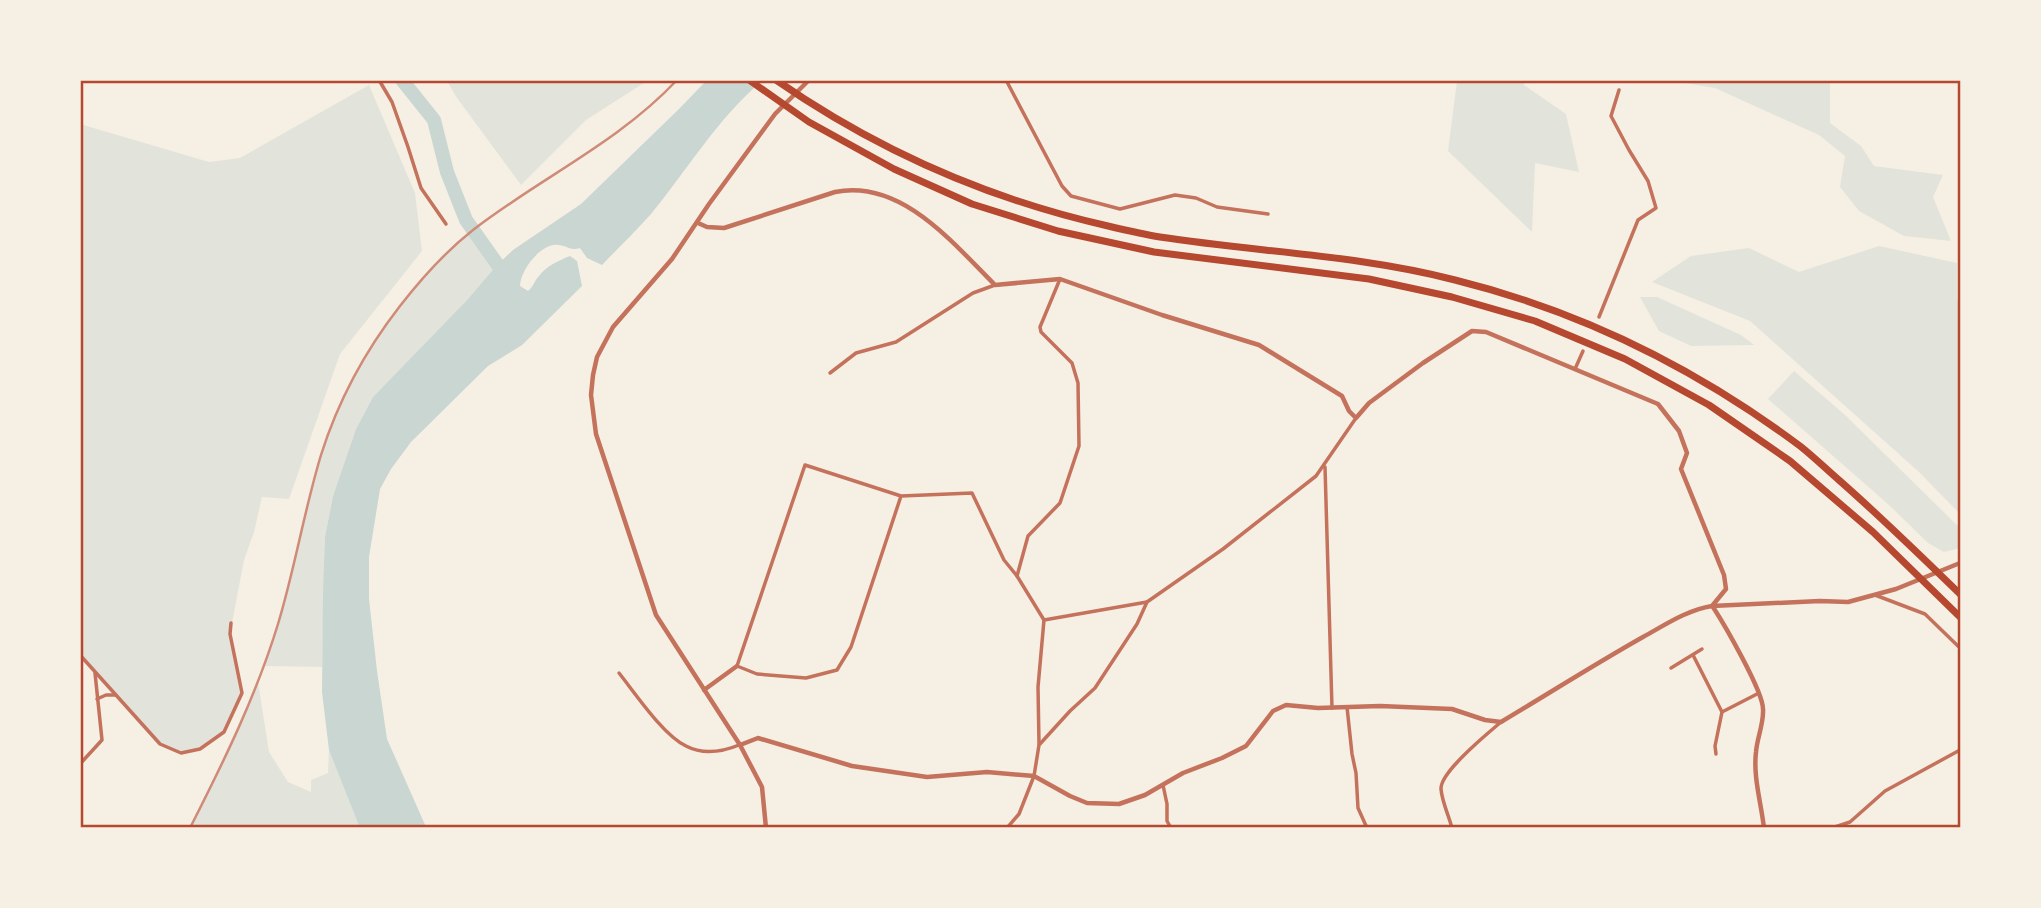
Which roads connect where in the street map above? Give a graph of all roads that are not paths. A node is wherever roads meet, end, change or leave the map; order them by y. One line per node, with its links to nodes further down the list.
1 (379, 80): 9 (street)
2 (749, 80): 25 (highway)
3 (776, 80): 21 (highway)
4 (809, 80): 8 (street)
5 (1006, 80): 7 (street)
6 (1619, 90): 12 (street)
7 (1268, 214)
8 (698, 223): 11 (street); 36 (street)
9 (446, 224)
10 (1060, 279): 11 (street); 16 (street); 20 (street)
11 (995, 285): 15 (street)
12 (1599, 317)
13 (1583, 351): 14 (street)
14 (1575, 369): 16 (street); 24 (street)
15 (830, 373)
16 (1356, 418): 17 (street)
17 (1325, 465): 23 (street); 41 (street)
18 (901, 496): 20 (street); 32 (street); 32 (street)
19 (1961, 563): 22 (street)
20 (1017, 576): 26 (street)
21 (1961, 594)
22 (1873, 595): 24 (street); 28 (street)
23 (1147, 602): 26 (street); 45 (street)
24 (1712, 606): 37 (street); 43 (street)
25 (1961, 617)
26 (1044, 620): 45 (street)
27 (231, 623): 38 (street)
28 (1961, 648)
29 (1702, 649): 31 (street)
30 (80, 654): 34 (street)
31 (1693, 655): 33 (street); 42 (street)
32 (737, 666): 36 (street)
33 (1671, 668)
34 (95, 671): 38 (street); 39 (street)
35 (619, 673): 44 (street)
36 (704, 690): 44 (street)
37 (1759, 693): 42 (street); 57 (street)
38 (115, 695): 39 (street)
39 (97, 699): 48 (street)
40 (1347, 707): 41 (street); 43 (street); 55 (street)
41 (1332, 708): 50 (street)
42 (1722, 712): 47 (street)
43 (1502, 722): 56 (street)
44 (740, 744): 49 (street); 52 (street)
45 (1039, 745): 49 (street)
46 (1961, 750): 51 (street)
47 (1716, 754)
48 (80, 764)
49 (1034, 776): 50 (street); 53 (street)
50 (1163, 785): 54 (street)
51 (1850, 822): 58 (street); 59 (street)
52 (766, 828)
53 (1007, 828)
54 (1171, 828)
55 (1367, 828)
56 (1452, 828)
57 (1764, 828)
58 (1832, 828)
59 (1849, 828)

